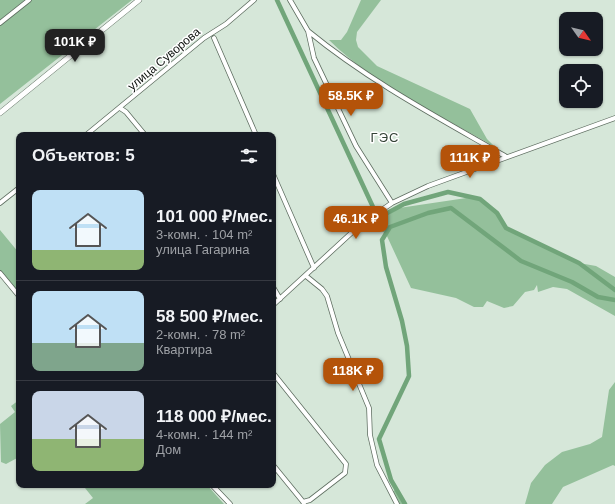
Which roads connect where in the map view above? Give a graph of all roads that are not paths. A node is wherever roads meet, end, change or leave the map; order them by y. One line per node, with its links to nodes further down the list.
1 (28, 0): 5 (street)
2 (139, 0): 11 (street)
3 (254, 0): 6 (street, улица Суворова)
4 (290, 0): 7 (street)
5 (0, 23)
6 (216, 31): 8 (street, улица Суворова); 9 (street)
7 (308, 31): 16 (street); 20 (street)
8 (209, 35): 9 (street); 10 (street, улица Суворова)
9 (214, 38): 15 (street)
10 (120, 108): 13 (street, улица Суворова); 14 (street)
11 (0, 113)
12 (615, 118): 16 (street)
13 (90, 132)
14 (143, 132)
15 (255, 132)
16 (505, 156): 20 (street)
17 (276, 181): 21 (street)
18 (16, 190): 19 (street)
19 (0, 203)
20 (392, 203): 21 (street)
21 (314, 268): 23 (street)
22 (0, 273): 24 (street)
23 (306, 276): 26 (street); 34 (street)
24 (16, 292)
25 (276, 292): 26 (street)
26 (280, 299): 27 (street)
27 (276, 302)
28 (276, 377): 31 (street)
29 (276, 469): 32 (street)
30 (215, 488): 33 (street)
31 (309, 502): 32 (street)
32 (304, 503)
33 (230, 504)
34 (397, 504)

